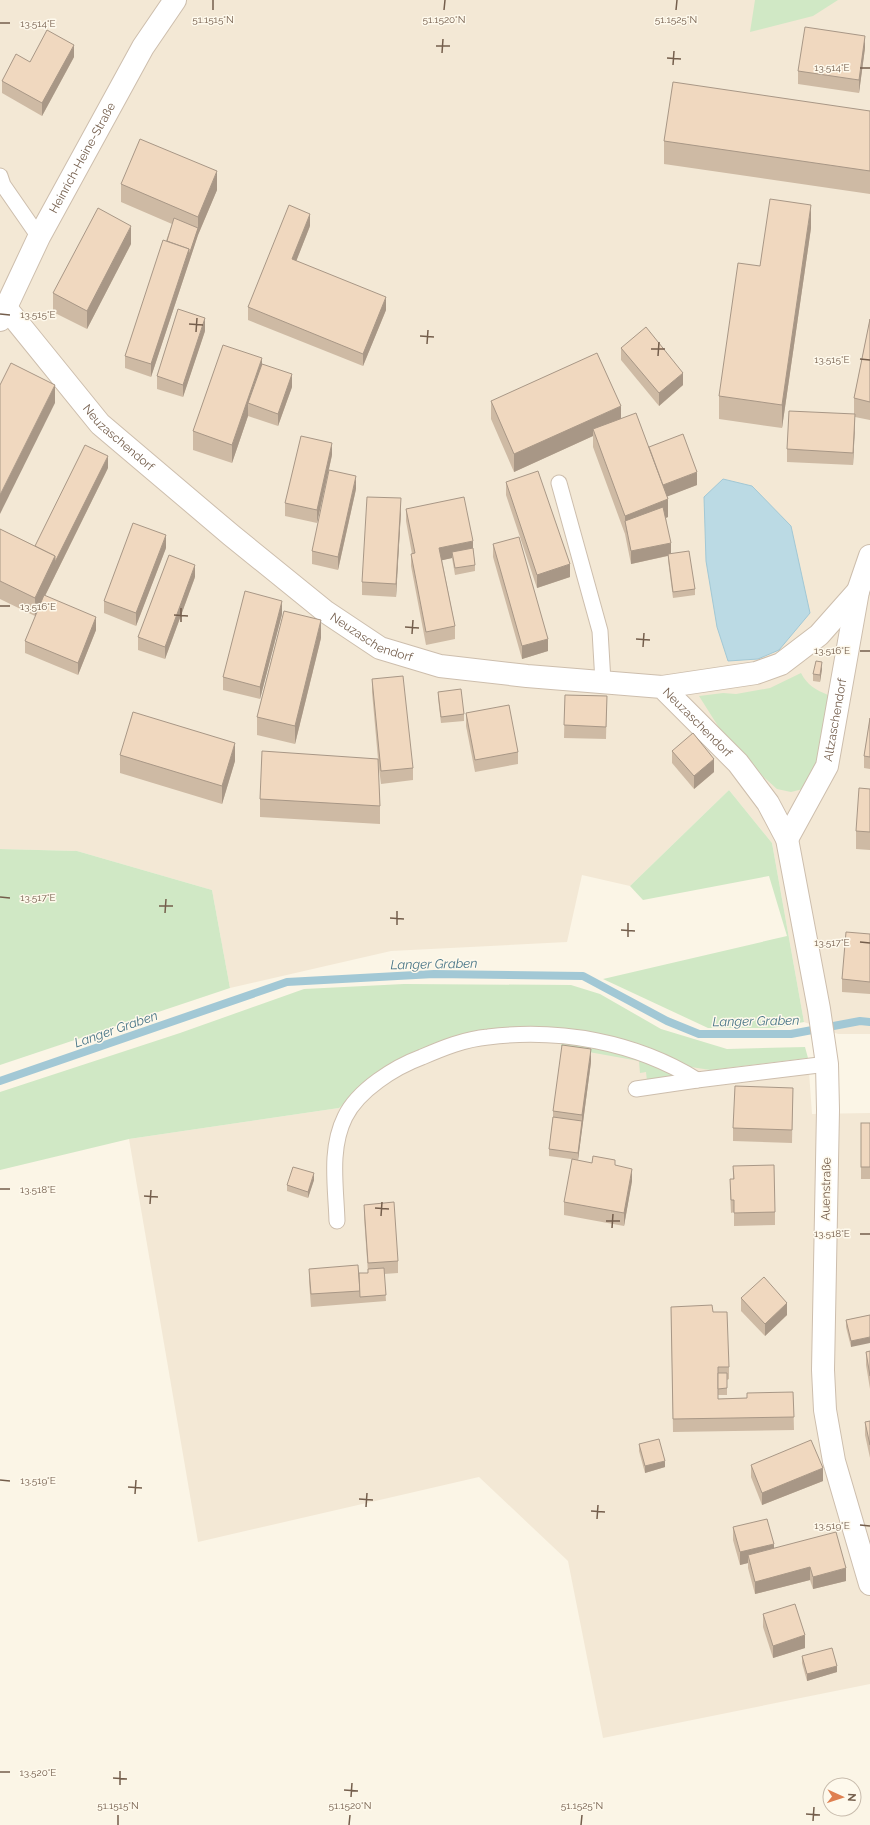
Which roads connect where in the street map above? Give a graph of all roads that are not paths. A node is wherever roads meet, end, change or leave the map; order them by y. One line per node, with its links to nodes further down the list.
1 (175, 0): 3 (street, Heinrich-Heine-Straße)
2 (0, 176): 3 (lane)
3 (39, 236): 4 (street, Heinrich-Heine-Straße)
4 (3, 314): 8 (street, Neuzaschendorf)
5 (559, 483): 8 (lane)
6 (870, 556): 7 (street, Altzaschendorf)
7 (858, 591): 9 (street, Altzaschendorf); 10 (street, Altzaschendorf)
8 (603, 682): 9 (street, Neuzaschendorf)
9 (662, 687): 10 (street, Neuzaschendorf)
10 (787, 839): 11 (street, Auenstraße)
11 (826, 1055): 12 (lane); 15 (street, Auenstraße)
12 (697, 1080): 13 (lane); 14 (lane)
13 (636, 1089)
14 (337, 1221)
15 (870, 1584)

